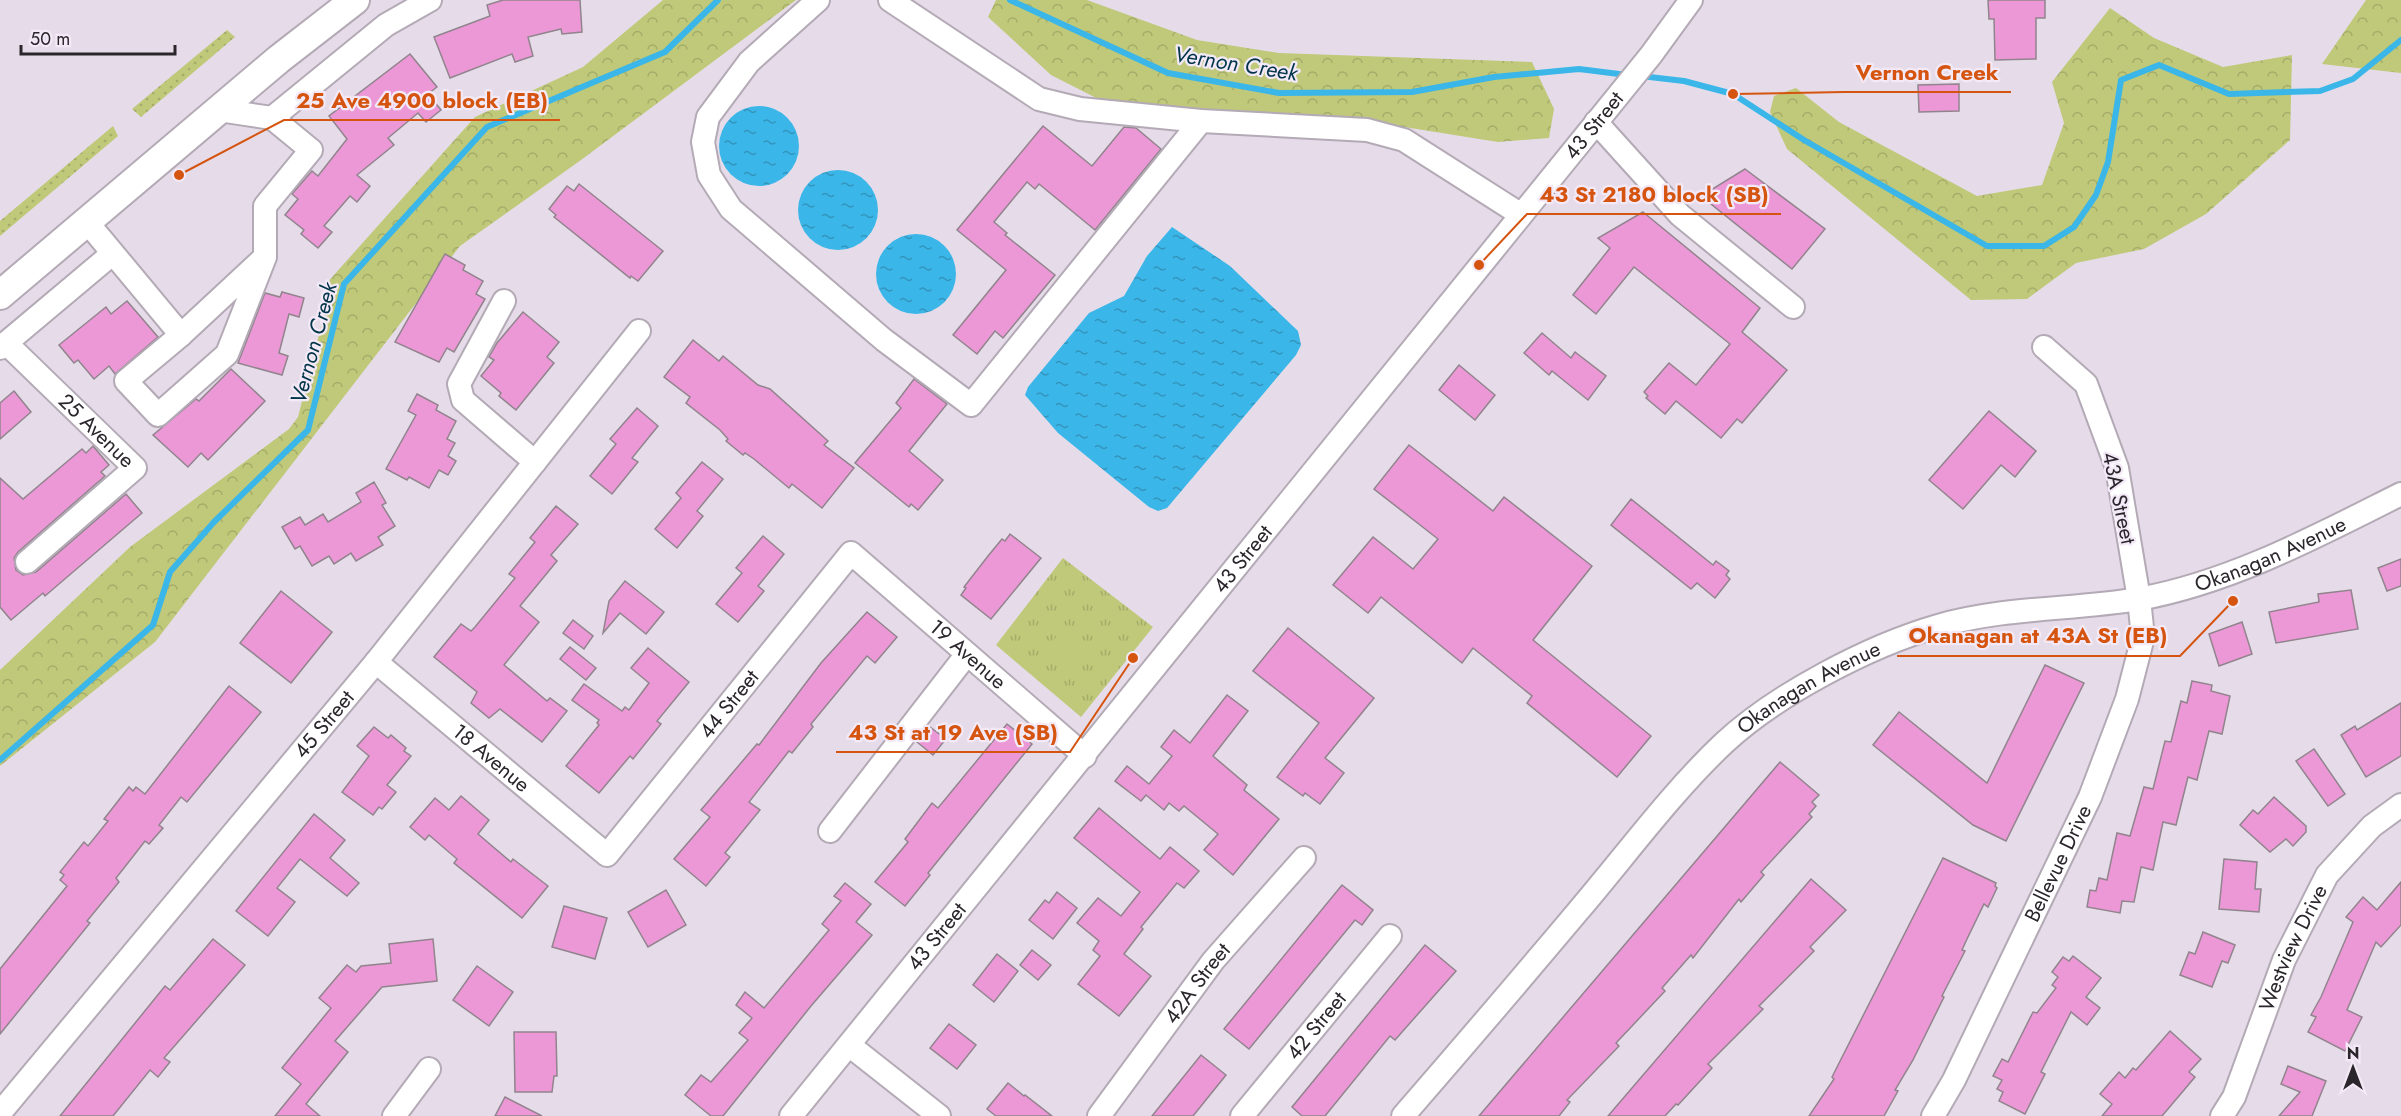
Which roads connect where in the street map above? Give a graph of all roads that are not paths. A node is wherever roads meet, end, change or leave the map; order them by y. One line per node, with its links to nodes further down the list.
1 (355, 0): 6 (main road)
2 (430, 0): 7 (street)
3 (818, 0): 8 (street)
4 (890, 0): 8 (street)
5 (1691, 0): 9 (street, 43 Street)
6 (219, 110): 7 (street); 11 (main road)
7 (272, 118): 13 (street)
8 (1201, 121): 10 (street)
9 (1596, 122): 10 (street, 43 Street); 16 (street)
10 (1520, 214): 28 (street, 43 Street)
11 (87, 222): 12 (street); 14 (main road)
12 (112, 254): 18 (street); 19 (street, 25 Avenue)
13 (265, 257): 18 (street); 18 (street)
14 (0, 295)
15 (504, 302): 21 (street)
16 (1793, 307)
17 (639, 331): 21 (street, 45 Street)
18 (181, 335)
19 (3, 346): 24 (street, 25 Avenue)
20 (2044, 347): 25 (street, 43A Street)
21 (535, 462): 27 (street, 45 Street)
22 (2401, 494): 25 (street, Okanagan Avenue)
23 (851, 553): 26 (street, 19 Avenue); 31 (street, 44 Street)
24 (27, 562)
25 (2139, 598): 42 (street, Okanagan Avenue); 43 (street, Bellevue Drive)
26 (968, 654): 28 (street, 19 Avenue); 30 (street)
27 (376, 662): 31 (street, 18 Avenue); 36 (street, 45 Street)
28 (1085, 756): 34 (street, 43 Street)
29 (2401, 805): 44 (street, Westview Drive)
30 (830, 831)
31 (607, 855)
32 (1304, 858): 37 (street, 42A Street)
33 (1390, 936): 41 (street, 42 Street)
34 (849, 1045): 39 (street, 43 Street); 40 (street)
35 (429, 1069): 38 (street)
36 (0, 1113)
37 (1104, 1114)
38 (394, 1116)
39 (792, 1116)
40 (939, 1116)
41 (1242, 1116)
42 (1403, 1116)
43 (1933, 1116)
44 (2222, 1116)

